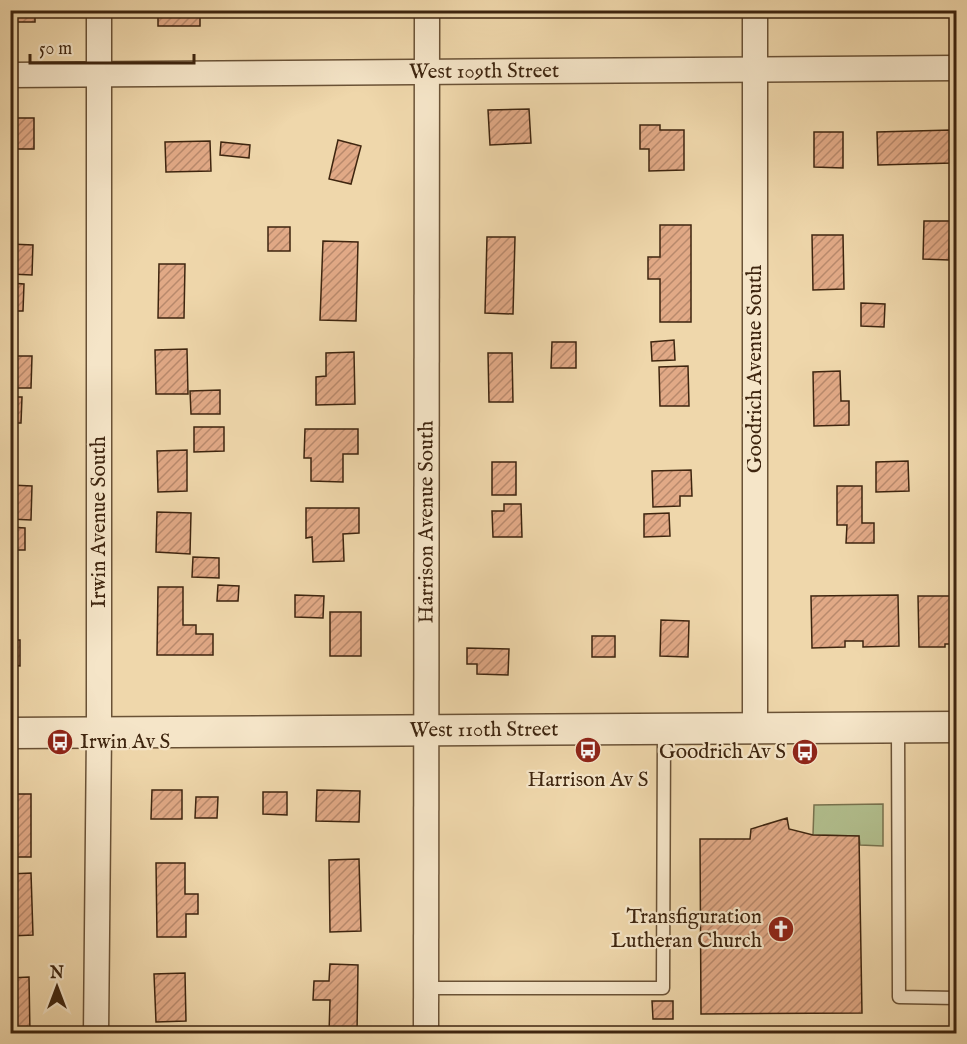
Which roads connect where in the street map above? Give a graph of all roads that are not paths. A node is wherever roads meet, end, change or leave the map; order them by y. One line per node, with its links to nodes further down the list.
1 (99, 10): 7 (street, Irwin Avenue South)
2 (427, 10): 6 (street, Harrison Avenue South)
3 (755, 10): 5 (street, Goodrich Avenue South)
4 (957, 68): 5 (street, West 109th Street)
5 (755, 69): 6 (street, West 109th Street); 11 (street, Goodrich Avenue South)
6 (427, 72): 7 (street, West 109th Street); 13 (street, Harrison Avenue South)
7 (99, 74): 8 (street, West 109th Street); 14 (street, Irwin Avenue South)
8 (10, 75)
9 (957, 727): 12 (street, West 110th Street)
10 (664, 728): 11 (street, West 110th Street); 13 (street, West 110th Street); 16 (lane)
11 (755, 728): 12 (street, West 110th Street)
12 (898, 728): 17 (lane)
13 (427, 729): 14 (street, West 110th Street); 16 (street, Harrison Avenue South)
14 (99, 732): 15 (street, West 110th Street); 18 (street, Irwin Avenue South)
15 (10, 733)
16 (426, 988): 19 (street, Harrison Avenue South)
17 (957, 998)
18 (96, 1034)
19 (426, 1034)

